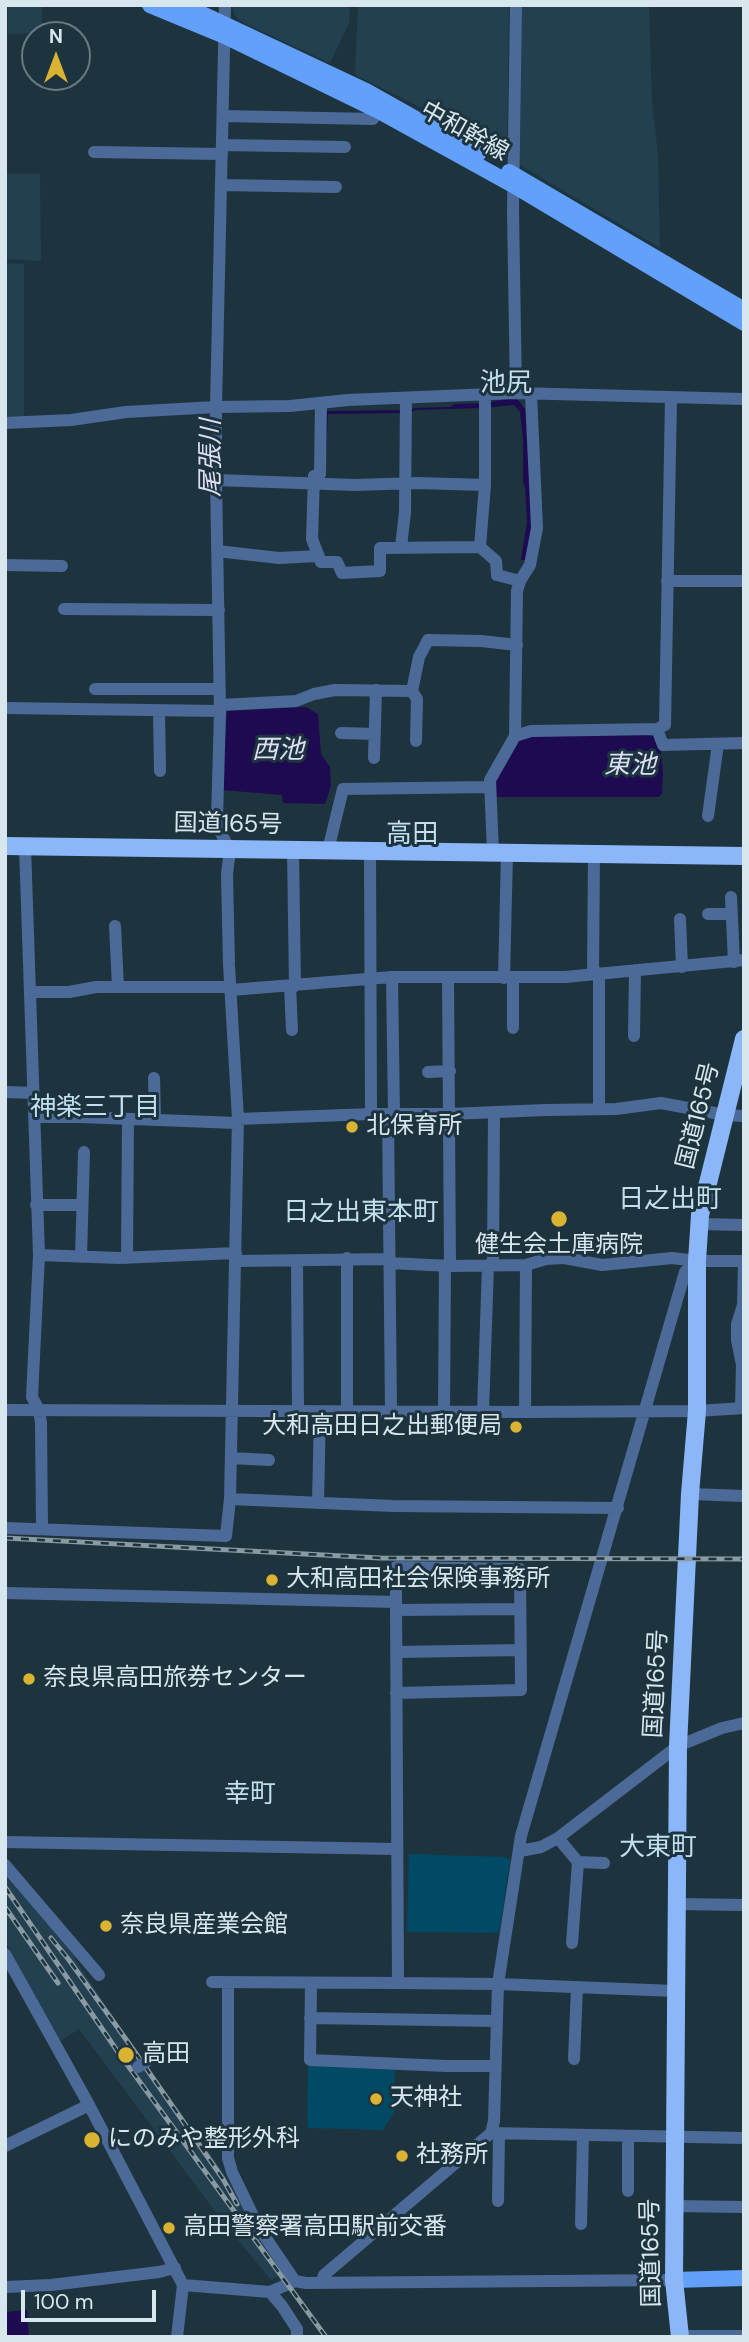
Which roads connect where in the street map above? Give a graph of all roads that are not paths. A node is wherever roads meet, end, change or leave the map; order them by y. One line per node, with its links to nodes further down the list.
1 (150, 5): 5 (main road, 中和幹線)
2 (183, 5): 5 (main road, 中和幹線)
3 (225, 5): 5 (street)
4 (516, 5): 11 (street)
5 (225, 31): 6 (main road, 中和幹線); 7 (street); 11 (main road, 中和幹線)
6 (379, 111): 7 (street); 11 (main road, 中和幹線)
7 (223, 117): 9 (street)
8 (345, 147): 9 (street)
9 (219, 151): 10 (street); 12 (street)
10 (94, 152)
11 (513, 180): 14 (main road, 中和幹線); 15 (main road, 中和幹線); 16 (street)
12 (221, 185): 13 (street); 23 (street)
13 (336, 187)
14 (744, 310)
15 (744, 323)
16 (516, 393): 17 (street); 20 (street)
17 (531, 394): 18 (street); 35 (street)
18 (671, 398): 19 (street); 36 (street)
19 (744, 399)
20 (485, 402): 22 (street); 28 (street)
21 (321, 403): 22 (street); 23 (street); 26 (street)
22 (406, 407): 27 (street)
23 (212, 408): 24 (street); 25 (street)
24 (5, 423)
25 (216, 480): 26 (street); 31 (street)
26 (314, 483): 27 (street); 32 (street)
27 (405, 484): 28 (street); 29 (street)
28 (485, 485): 30 (street)
29 (401, 547): 30 (street); 32 (street)
30 (480, 547): 35 (street)
31 (217, 551): 32 (street); 39 (street)
32 (318, 556)
33 (5, 565): 34 (street)
34 (62, 566)
35 (520, 581): 40 (street)
36 (667, 581): 37 (street); 48 (street)
37 (744, 582)
38 (64, 609): 39 (street)
39 (216, 610): 42 (street)
40 (517, 645): 44 (street); 51 (street)
41 (95, 689): 42 (street)
42 (217, 689): 46 (street)
43 (376, 690): 44 (street); 46 (street); 50 (street)
44 (412, 691): 52 (street)
45 (5, 708): 47 (street)
46 (218, 710): 47 (street); 61 (street)
47 (159, 711): 56 (street)
48 (657, 729): 51 (street); 54 (street)
49 (341, 733): 50 (street)
50 (375, 734): 55 (street)
51 (515, 736): 57 (street)
52 (416, 741)
53 (744, 743): 54 (street)
54 (718, 744): 58 (street)
55 (374, 758)
56 (160, 771)
57 (489, 787): 63 (street); 65 (street)
58 (708, 816)
59 (5, 846): 60 (highway, 国道165号)
60 (25, 847): 61 (highway, 国道165号); 84 (street)
61 (230, 850): 62 (highway, 国道165号); 83 (street)
62 (293, 850): 63 (highway, 国道165号); 81 (street)
63 (328, 850): 64 (highway, 国道165号)
64 (370, 851): 65 (highway, 国道165号); 80 (street)
65 (500, 853): 66 (highway, 国道165号); 79 (street)
66 (594, 853): 67 (highway, 国道165号); 76 (street)
67 (744, 856)
68 (731, 897): 70 (street)
69 (708, 914): 70 (street)
70 (732, 914): 73 (street)
71 (680, 919): 74 (street)
72 (116, 926): 82 (street)
73 (739, 961): 74 (street)
74 (682, 967): 75 (street)
75 (635, 970): 76 (street); 87 (street)
76 (596, 973): 79 (street); 94 (street)
77 (392, 977): 78 (street); 80 (street); 97 (street)
78 (448, 977): 79 (street); 89 (street)
79 (508, 978): 85 (street)
80 (370, 979): 81 (street); 96 (street)
81 (292, 986): 83 (street); 86 (street)
82 (118, 987): 83 (street); 84 (street)
83 (231, 989): 104 (street)
84 (31, 992): 93 (street)
85 (513, 1028)
86 (292, 1030)
87 (634, 1036)
88 (744, 1039): 99 (highway, 国道165号)
89 (450, 1071): 90 (street); 98 (street)
90 (428, 1072)
91 (154, 1077): 103 (street)
92 (5, 1092): 93 (street)
93 (34, 1093): 101 (street)
94 (599, 1109): 95 (street); 99 (street)
95 (494, 1112): 98 (street); 120 (street)
96 (371, 1114): 97 (street); 104 (street)
97 (391, 1114): 98 (street); 116 (street)
98 (450, 1114): 119 (street)
99 (725, 1115): 100 (street); 108 (highway, 国道165号)
100 (744, 1116)
101 (34, 1117): 102 (street); 106 (street)
102 (128, 1119): 103 (street); 113 (street)
103 (155, 1119): 104 (street)
104 (238, 1121): 112 (street)
105 (83, 1152): 107 (street)
106 (36, 1205): 107 (street); 110 (street)
107 (82, 1205): 111 (street)
108 (700, 1224): 109 (street); 117 (highway, 国道165号)
109 (744, 1225)
110 (39, 1255): 111 (street); 125 (street)
111 (81, 1257): 113 (street)
112 (236, 1257): 113 (street); 115 (street); 126 (street)
113 (127, 1258)
114 (347, 1258): 115 (street); 116 (street); 129 (street)
115 (297, 1260): 127 (street)
116 (390, 1261): 119 (street); 130 (street)
117 (697, 1261): 118 (street); 121 (street); 132 (street); 133 (highway, 国道165号)
118 (744, 1261): 122 (street)
119 (448, 1265): 120 (street); 131 (street)
120 (490, 1265): 121 (street); 134 (street)
121 (526, 1265): 135 (street)
122 (743, 1369): 123 (street)
123 (742, 1408): 133 (street)
124 (5, 1409): 125 (street)
125 (39, 1410): 126 (street); 144 (street)
126 (232, 1411): 127 (street); 136 (street)
127 (298, 1411): 128 (street)
128 (320, 1411): 129 (street); 141 (street)
129 (347, 1411): 130 (street)
130 (391, 1411): 131 (street)
131 (444, 1411): 134 (street)
132 (646, 1411): 133 (street); 135 (street); 142 (street)
133 (697, 1411): 138 (highway, 国道165号)
134 (483, 1412): 135 (street)
135 (525, 1412)
136 (231, 1458): 137 (street); 140 (street)
137 (269, 1460)
138 (690, 1494): 139 (street); 152 (highway, 国道165号)
139 (744, 1496)
140 (230, 1499): 141 (street); 144 (street)
141 (318, 1503): 142 (street)
142 (618, 1508): 156 (street)
143 (5, 1528): 144 (street)
144 (42, 1528)
145 (5, 1593): 146 (street)
146 (396, 1606): 147 (street); 147 (street); 149 (street)
147 (520, 1609): 148 (street)
148 (521, 1650): 149 (street); 150 (street)
149 (396, 1652): 150 (street)
150 (396, 1693): 155 (street)
151 (744, 1723): 152 (street)
152 (678, 1746): 153 (street); 160 (highway, 国道165号)
153 (558, 1838): 156 (street); 157 (street)
154 (5, 1842): 155 (street)
155 (396, 1849): 167 (street)
156 (520, 1851): 169 (street)
157 (578, 1862): 158 (street); 162 (street)
158 (604, 1863)
159 (5, 1865): 164 (street)
160 (676, 1904): 161 (street); 171 (highway, 国道165号)
161 (744, 1905)
162 (572, 1943)
163 (5, 1954): 176 (street)
164 (99, 1975)
165 (212, 1983): 166 (street)
166 (228, 1983): 168 (street); 191 (street)
167 (398, 1983): 168 (street); 169 (street)
168 (310, 1984): 172 (street)
169 (498, 1984): 170 (street); 173 (street)
170 (577, 1987): 171 (street); 174 (street)
171 (675, 1991): 180 (highway, 国道165号)
172 (310, 2018): 173 (street); 175 (street)
173 (497, 2021): 175 (street)
174 (574, 2059)
175 (495, 2066): 177 (street)
176 (89, 2105): 182 (street); 188 (street)
177 (495, 2133): 178 (street); 184 (street); 192 (street)
178 (583, 2135): 179 (street); 187 (street)
179 (628, 2136): 180 (street); 183 (street)
180 (675, 2137): 181 (street); 185 (highway, 国道165号)
181 (744, 2138)
182 (5, 2146)
183 (628, 2191)
184 (498, 2202)
185 (674, 2206): 186 (street); 190 (highway, 国道165号)
186 (744, 2207)
187 (581, 2224)
188 (175, 2268): 193 (street); 194 (street)
189 (744, 2278): 190 (main road)
190 (674, 2280): 192 (street); 199 (highway, 国道165号)
191 (295, 2281): 192 (street); 195 (street)
192 (322, 2282)
193 (183, 2285): 195 (street); 197 (street)
194 (5, 2287)
195 (270, 2292): 198 (street)
196 (744, 2336): 199 (street)
197 (177, 2337)
198 (297, 2337)
199 (680, 2337)

